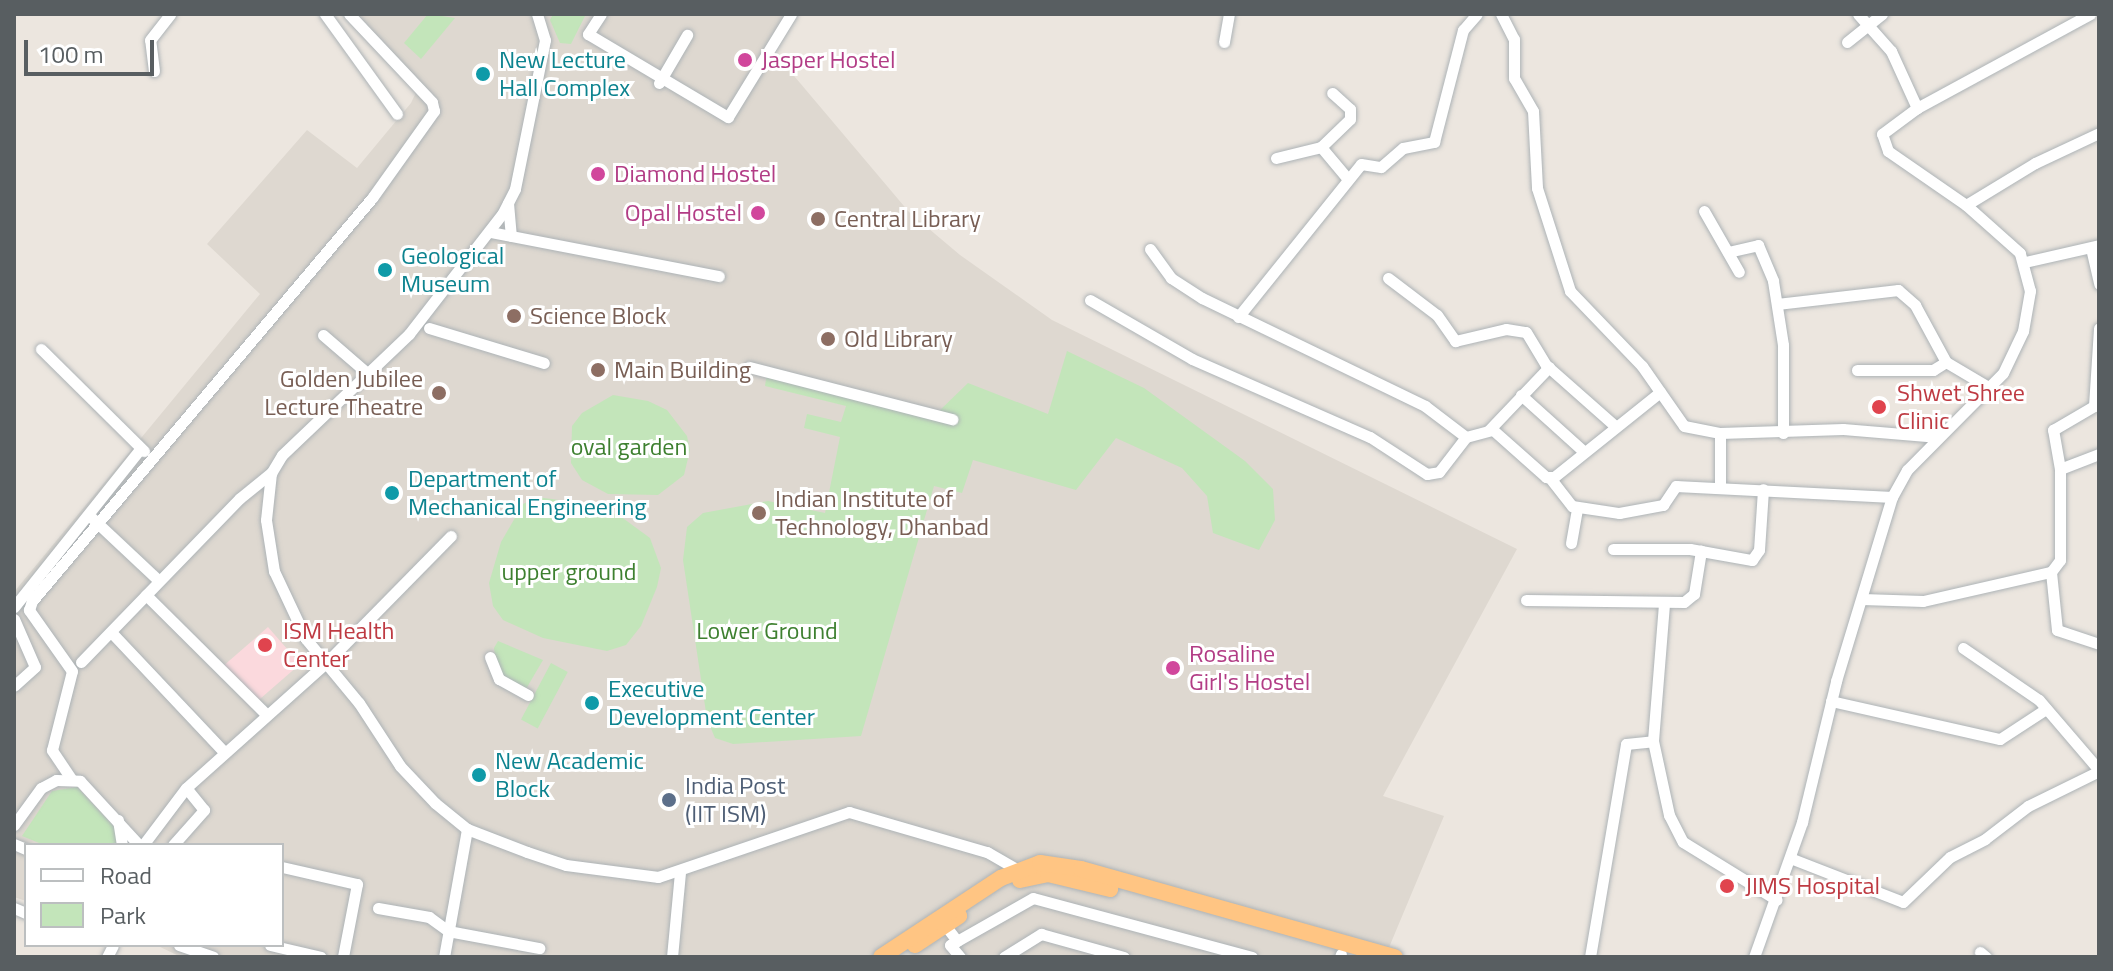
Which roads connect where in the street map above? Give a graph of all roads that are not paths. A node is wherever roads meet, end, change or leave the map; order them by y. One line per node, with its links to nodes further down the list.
1 (170, 14): 17 (street)
2 (325, 14): 21 (street)
3 (349, 14): 65 (street)
4 (537, 14): 26 (street)
5 (601, 14): 18 (street)
6 (791, 14): 18 (street)
7 (1229, 14): 15 (street)
8 (1477, 14): 25 (street)
9 (1501, 14): 53 (street)
10 (1858, 14): 13 (street)
11 (1882, 14): 13 (street)
12 (2090, 14): 20 (street)
13 (1867, 24): 16 (street); 20 (street)
14 (687, 35): 18 (street)
15 (1224, 42)
16 (1847, 42)
17 (154, 71)
18 (662, 79)
19 (1332, 93): 23 (street)
20 (1917, 108): 27 (street)
21 (397, 114)
22 (2099, 133): 27 (street)
23 (1321, 147): 24 (street); 25 (street)
24 (1276, 158)
25 (1347, 178): 41 (street)
26 (508, 203): 29 (street); 30 (street)
27 (1966, 205): 34 (street)
28 (1704, 211): 33 (street)
29 (490, 232): 30 (street); 51 (street)
30 (511, 236): 36 (street)
31 (2095, 247): 34 (street); 38 (street)
32 (1150, 249): 41 (street)
33 (1728, 252): 35 (street); 40 (street)
34 (2025, 262): 52 (street)
35 (1739, 272)
36 (719, 276)
37 (1388, 278): 49 (street)
38 (2099, 284)
39 (1090, 300): 60 (street)
40 (1777, 304): 46 (street); 59 (street)
41 (1238, 317): 60 (street)
42 (429, 328): 47 (street)
43 (2099, 328): 66 (street)
44 (323, 335): 51 (street)
45 (41, 349): 62 (street)
46 (1946, 362): 50 (street); 52 (street)
47 (544, 363)
48 (749, 367): 55 (street)
49 (1549, 367): 54 (street); 56 (street)
50 (1857, 370)
51 (367, 373): 67 (street)
52 (1990, 388): 61 (street)
53 (1660, 392): 56 (street); 58 (street)
54 (1521, 395): 57 (street); 63 (street)
55 (952, 419)
56 (1615, 426): 63 (street)
57 (1489, 430): 60 (street); 68 (street)
58 (1720, 433): 59 (street); 69 (street)
59 (1783, 433): 61 (street)
60 (1466, 437)
61 (1939, 437): 71 (street)
62 (141, 448): 65 (street); 73 (street)
63 (1582, 450): 68 (street)
64 (2099, 454): 66 (street)
65 (150, 458): 73 (street)
66 (2060, 469): 78 (street)
67 (271, 473): 79 (street); 91 (street)
68 (1550, 478): 72 (street)
69 (1720, 486): 70 (street); 72 (street)
70 (1763, 489): 71 (street); 77 (street)
71 (1892, 497): 81 (street)
72 (1577, 508): 75 (street)
73 (92, 518): 79 (street); 84 (street); 100 (street)
74 (451, 536): 91 (street)
75 (1571, 543)
76 (1613, 549): 77 (street)
77 (1701, 551): 83 (street)
78 (2051, 572): 81 (street); 87 (street)
79 (158, 580): 80 (street)
80 (146, 595): 86 (street); 96 (street)
81 (1862, 599): 94 (street)
82 (1526, 600): 83 (street)
83 (1664, 604): 97 (street)
84 (14, 607)
85 (14, 619): 92 (street)
86 (111, 632): 90 (street); 98 (street)
87 (2099, 644)
88 (1963, 648): 95 (street)
89 (490, 657): 93 (street)
90 (81, 662)
91 (326, 663): 96 (street); 104 (street)
92 (14, 686)
93 (528, 695)
94 (1831, 701): 95 (street); 109 (street)
95 (2046, 709): 99 (street)
96 (265, 713): 98 (street)
97 (1653, 741): 113 (street); 134 (street)
98 (223, 751): 101 (street)
99 (2099, 771): 109 (street)
100 (72, 780): 102 (street); 103 (street)
101 (186, 788): 107 (street); 108 (street)
102 (118, 820): 105 (street); 106 (street)
103 (14, 825)
104 (467, 829): 112 (street); 116 (street)
105 (122, 843)
106 (139, 843)
107 (143, 843)
108 (177, 843)
109 (1790, 858): 113 (street)
110 (284, 867): 124 (street)
111 (1017, 869): 112 (street); 127 (highway); 133 (highway)
112 (680, 872): 126 (street)
113 (1777, 900): 135 (street)
114 (378, 908): 116 (street)
115 (945, 925): 117 (street); 121 (highway); 128 (highway)
116 (448, 931): 120 (street); 125 (street)
117 (957, 941): 129 (street); 132 (street)
118 (185, 947): 122 (street)
119 (278, 947): 123 (street)
120 (539, 948)
121 (1344, 956)
122 (213, 957)
123 (321, 957)
124 (343, 957)
125 (444, 957)
126 (672, 957)
127 (881, 957)
128 (898, 957)
129 (960, 957)
130 (1004, 957): 131 (street)
131 (1124, 957)
132 (1252, 957)
133 (1395, 957)
134 (1590, 957)
135 (1754, 957)

